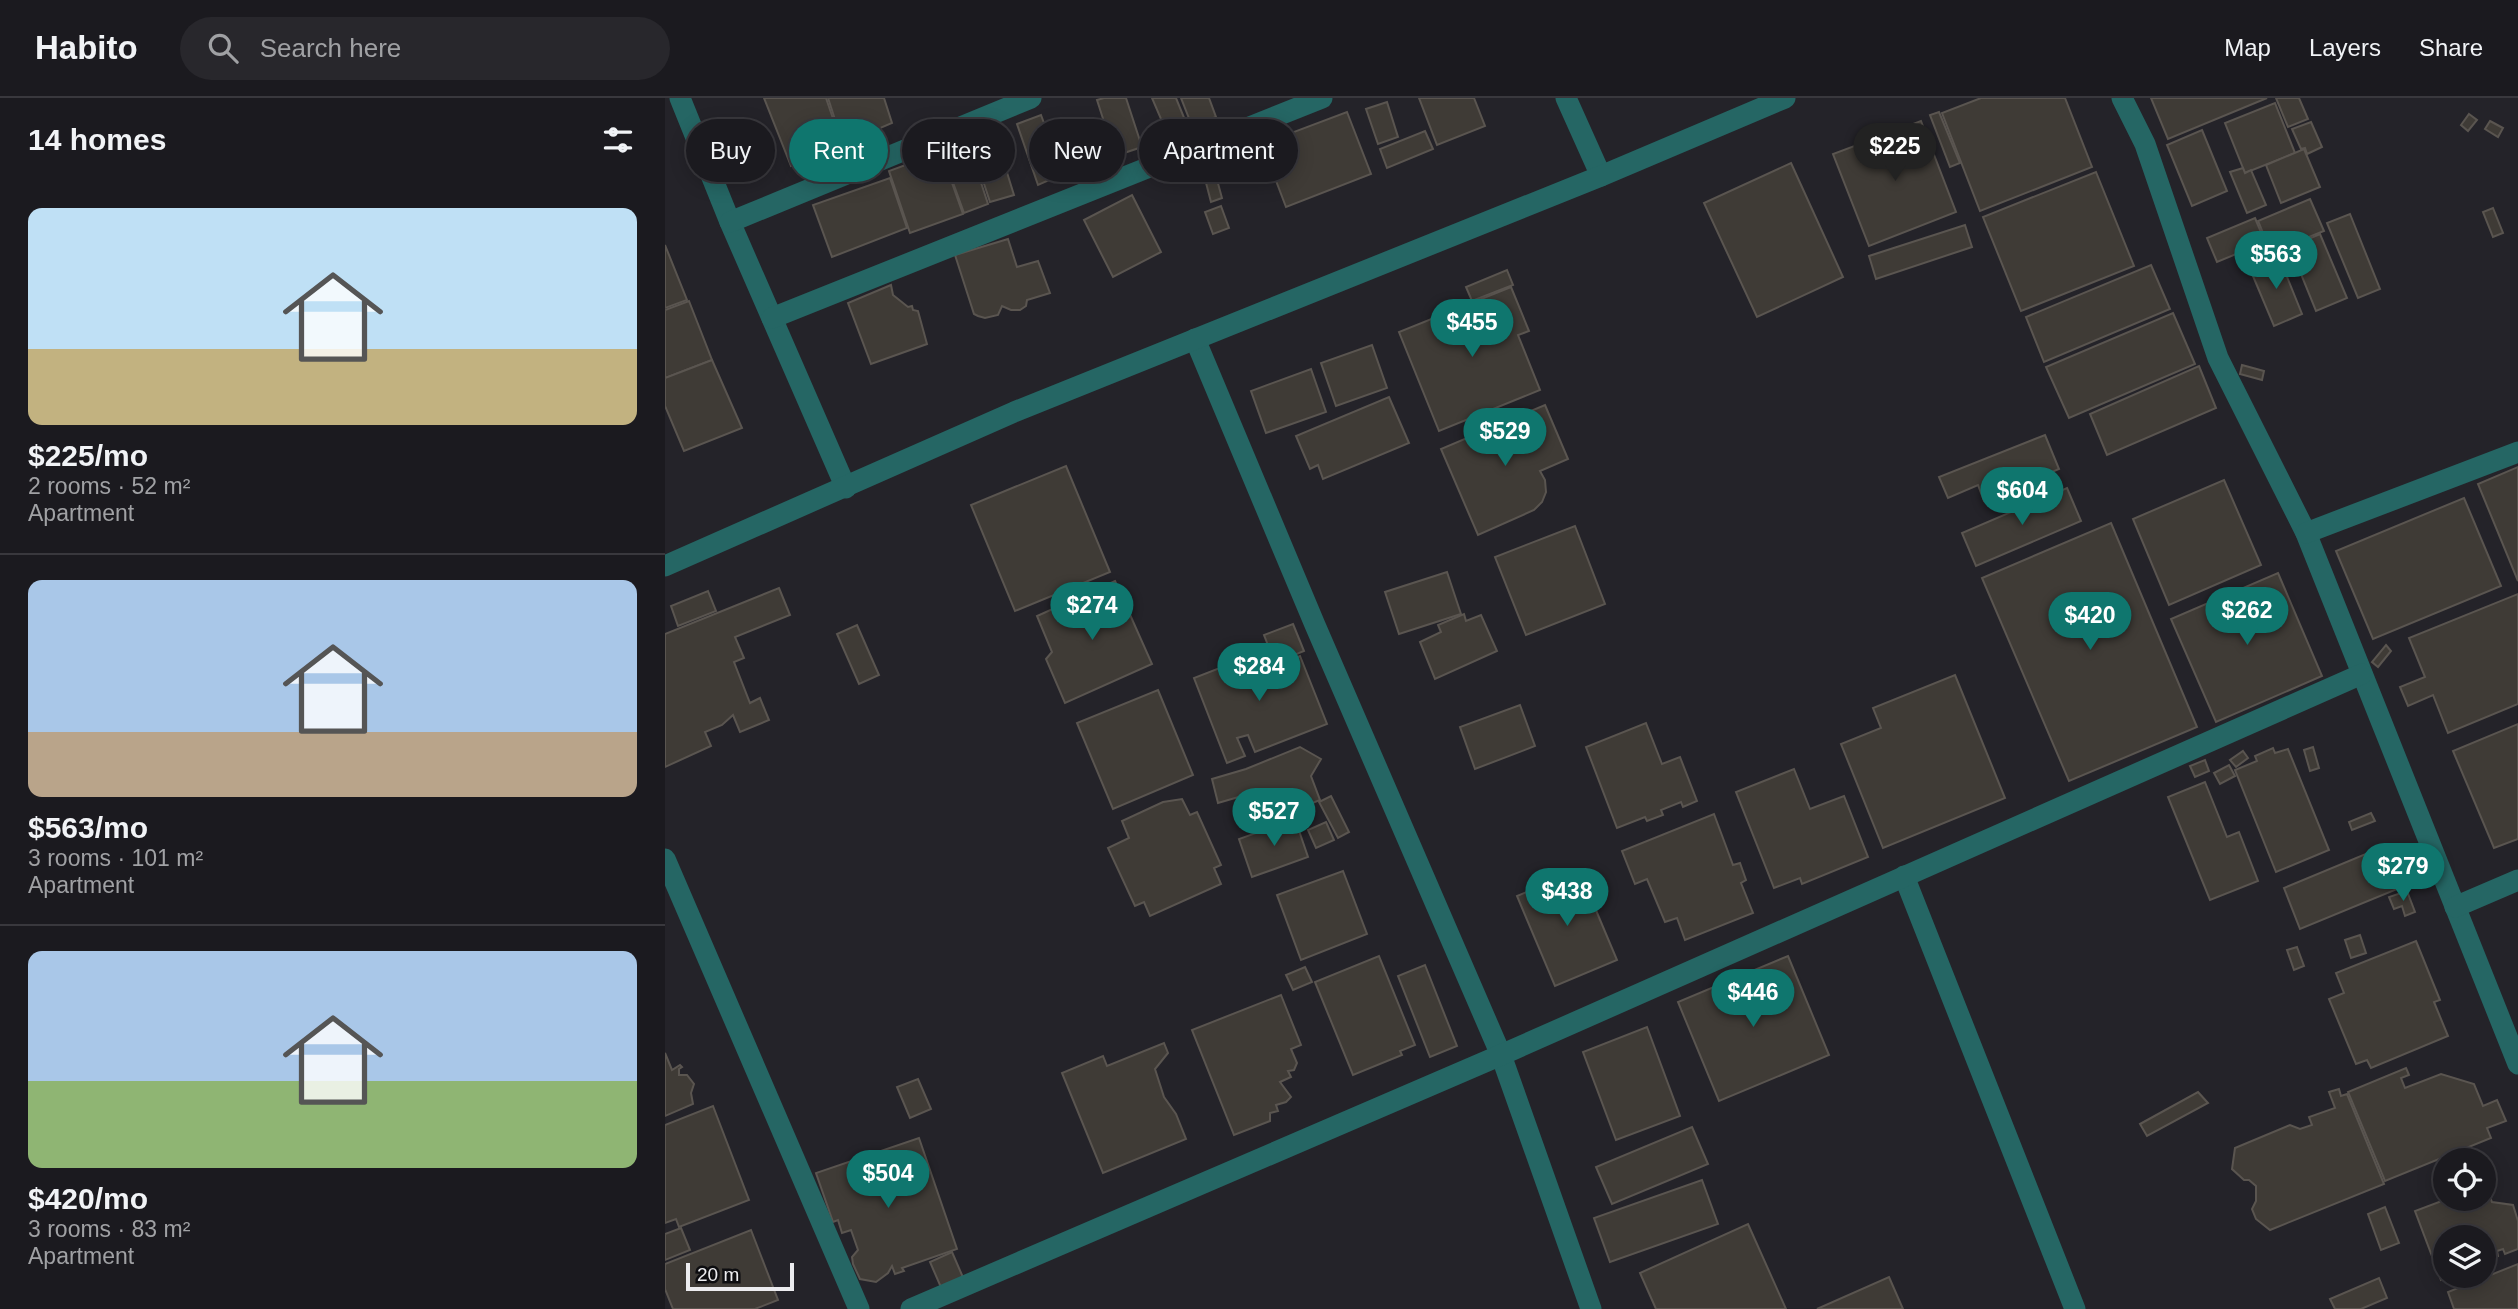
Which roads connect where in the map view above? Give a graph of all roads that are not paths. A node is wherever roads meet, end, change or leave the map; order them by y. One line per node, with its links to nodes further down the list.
1 (680, 98): 8 (street)
2 (1031, 98): 8 (street)
3 (1322, 98): 9 (street)
4 (1566, 98): 7 (street)
5 (1784, 98): 7 (street)
6 (2122, 98): 13 (street)
7 (1601, 176): 10 (street)
8 (730, 222): 9 (street)
9 (772, 318): 12 (street)
10 (1195, 339): 12 (street); 20 (street)
11 (2518, 452): 13 (street)
12 (846, 488): 14 (street)
13 (2306, 533): 15 (street)
14 (665, 566)
15 (2361, 674): 17 (street); 19 (street)
16 (665, 859): 22 (street)
17 (1904, 876): 20 (street); 25 (street)
18 (2518, 880): 19 (street)
19 (2455, 907): 21 (street)
20 (1501, 1055): 23 (street); 24 (street)
21 (2518, 1064)
22 (859, 1309)
23 (911, 1309)
24 (1591, 1309)
25 (2075, 1309)

